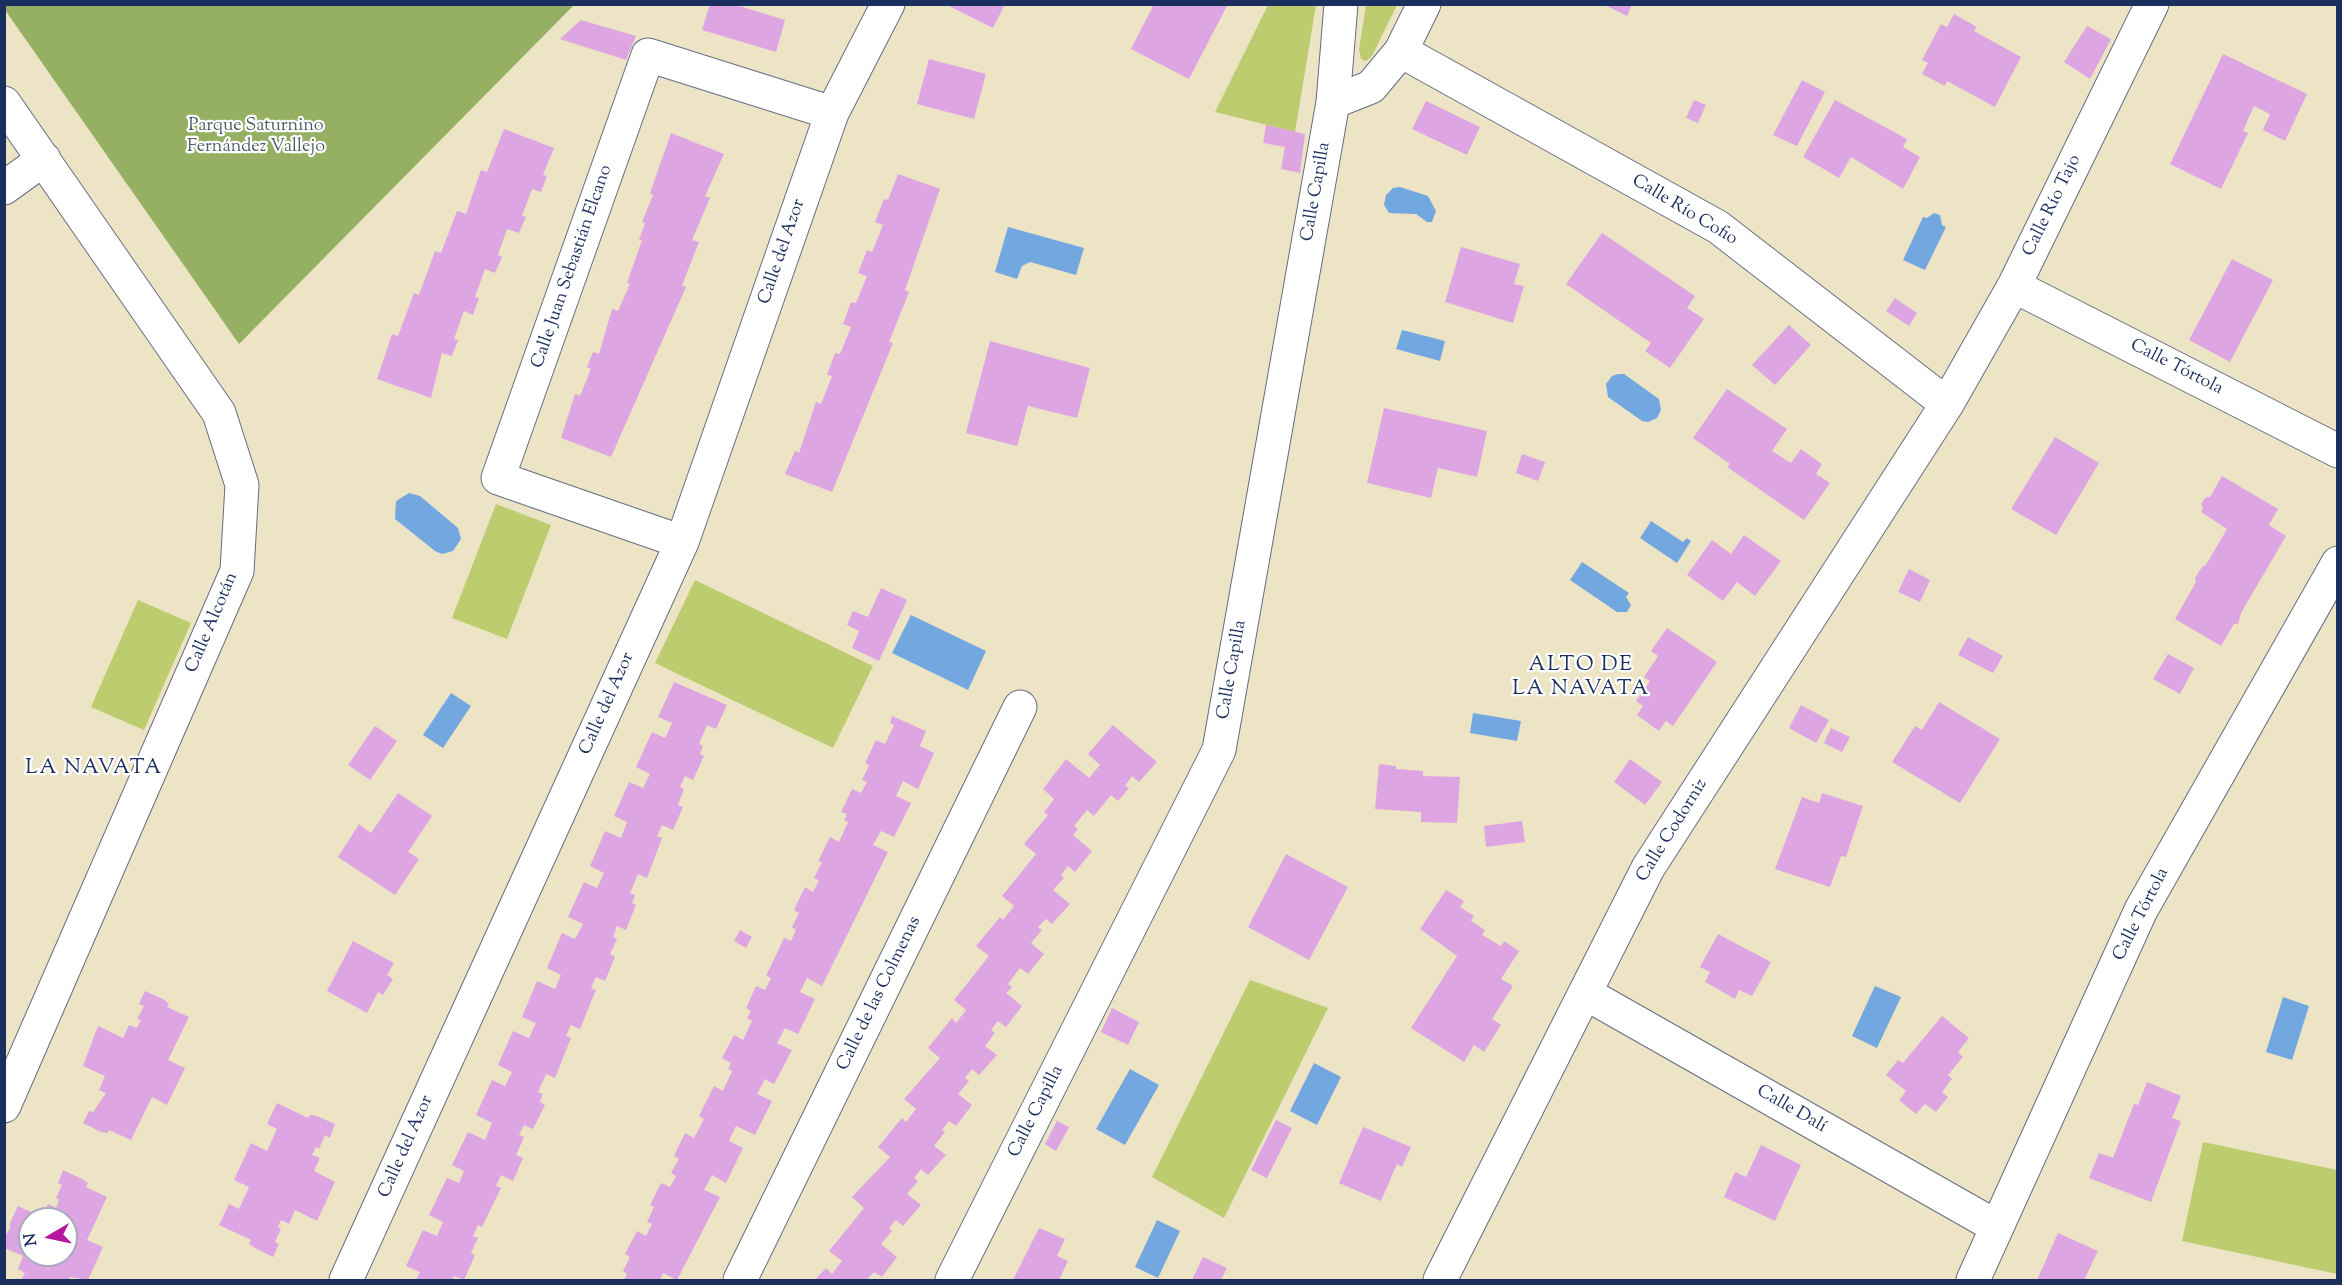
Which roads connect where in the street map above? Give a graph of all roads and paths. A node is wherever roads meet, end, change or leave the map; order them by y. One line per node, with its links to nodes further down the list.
1 (888, 4): 8 (street, Calle del Azor)
2 (1341, 4): 6 (street, Calle Capilla)
3 (1424, 4): 5 (street)
4 (2152, 4): 11 (street, Calle Río Tajo)
5 (1401, 51): 6 (street); 12 (street, Calle Río Cofio)
6 (1333, 102): 22 (street, Calle Capilla)
7 (4, 103): 9 (street, Calle Alcotán)
8 (832, 113): 14 (street, Calle del Azor); 14 (street, Calle Juan Sebastián Elcano)
9 (44, 159): 10 (street); 18 (street, Calle Alcotán)
10 (4, 188)
11 (2014, 286): 12 (street, Calle Río Tajo); 13 (street, Calle Tórtola)
12 (1947, 404): 17 (street, Calle Codorniz)
13 (2337, 451)
14 (682, 542): 20 (street, Calle del Azor)
15 (2337, 563): 19 (street, Calle Tórtola)
16 (1020, 707): 21 (street, Calle de las Colmenas)
17 (1585, 993): 19 (street, Calle Dalí); 23 (street, Calle Codorniz)
18 (4, 1107)
19 (1997, 1227): 24 (street, Calle Tórtola)
20 (346, 1281)
21 (740, 1281)
22 (952, 1281)
23 (1440, 1281)
24 (1973, 1281)

